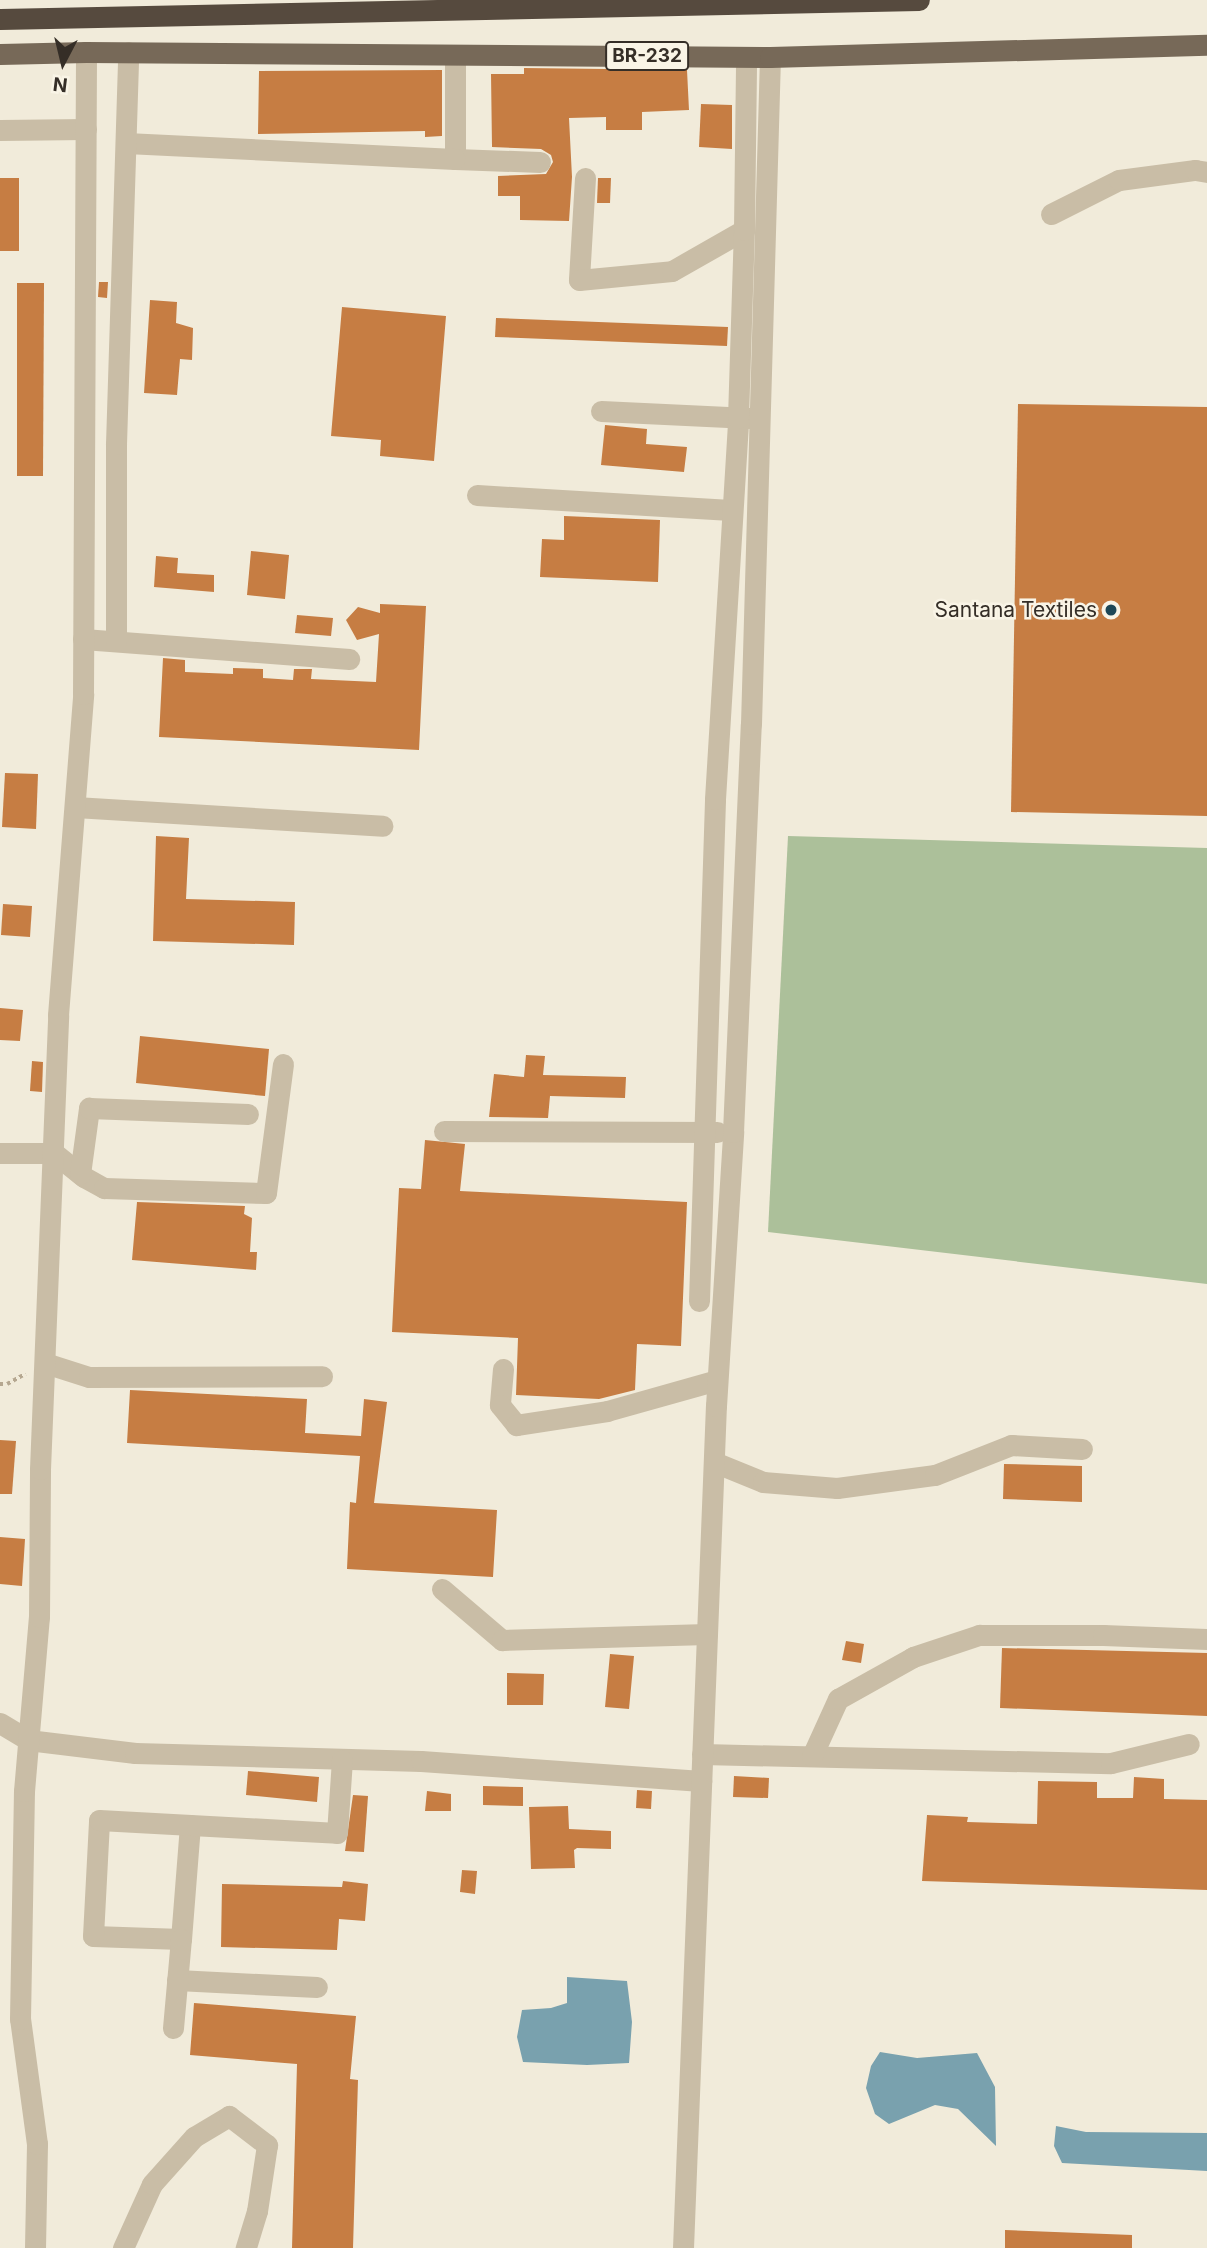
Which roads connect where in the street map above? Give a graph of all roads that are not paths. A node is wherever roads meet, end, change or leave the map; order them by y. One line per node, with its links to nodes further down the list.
1 (919, 0): 2 (highway)
2 (0, 19)
3 (1207, 46): 9 (main road, BR-232)
4 (86, 52): 5 (main road, BR-232); 6 (main road, BR-232); 10 (street)
5 (128, 52): 7 (main road, BR-232); 12 (street)
6 (0, 54)
7 (455, 55): 8 (main road, BR-232); 13 (street)
8 (746, 57): 9 (main road, BR-232); 18 (street)
9 (770, 57): 20 (street)
10 (86, 129): 11 (street); 23 (street)
11 (0, 130)
12 (126, 143): 13 (street); 24 (street)
13 (455, 159): 14 (street)
14 (540, 162)
15 (1207, 172): 17 (street)
16 (585, 178): 18 (street)
17 (1051, 214)
18 (744, 230): 20 (street)
19 (601, 411): 20 (street)
20 (748, 418): 22 (street); 32 (street)
21 (477, 495): 22 (street)
22 (731, 510): 31 (street)
23 (83, 639): 24 (street); 26 (street)
24 (116, 641): 25 (street)
25 (349, 659)
26 (75, 807): 27 (street); 34 (street)
27 (382, 825)
28 (283, 1064): 35 (street)
29 (247, 1114): 35 (street)
30 (444, 1131): 31 (street)
31 (704, 1132): 32 (street); 36 (street)
32 (733, 1132): 40 (street)
33 (0, 1153): 34 (street)
34 (54, 1153): 35 (street); 37 (street)
35 (80, 1174)
36 (699, 1301)
37 (45, 1363): 39 (street); 47 (street)
38 (503, 1369): 40 (street)
39 (323, 1376)
40 (717, 1380): 42 (street)
41 (1082, 1449): 42 (street)
42 (714, 1462): 44 (street)
43 (442, 1589): 44 (street)
44 (707, 1634): 49 (street)
45 (1207, 1639): 50 (street)
46 (0, 1723): 47 (street)
47 (28, 1740): 51 (street); 58 (street)
48 (1189, 1744): 50 (street)
49 (702, 1754): 50 (street); 52 (street)
50 (812, 1756)
51 (342, 1760): 52 (street); 53 (street)
52 (701, 1781): 61 (street)
53 (190, 1825): 54 (street); 54 (street)
54 (181, 1939): 55 (street)
55 (177, 1980): 56 (street); 57 (street)
56 (317, 1987)
57 (173, 2028)
58 (35, 2248)
59 (123, 2248): 60 (street)
60 (246, 2248)
61 (683, 2248)

